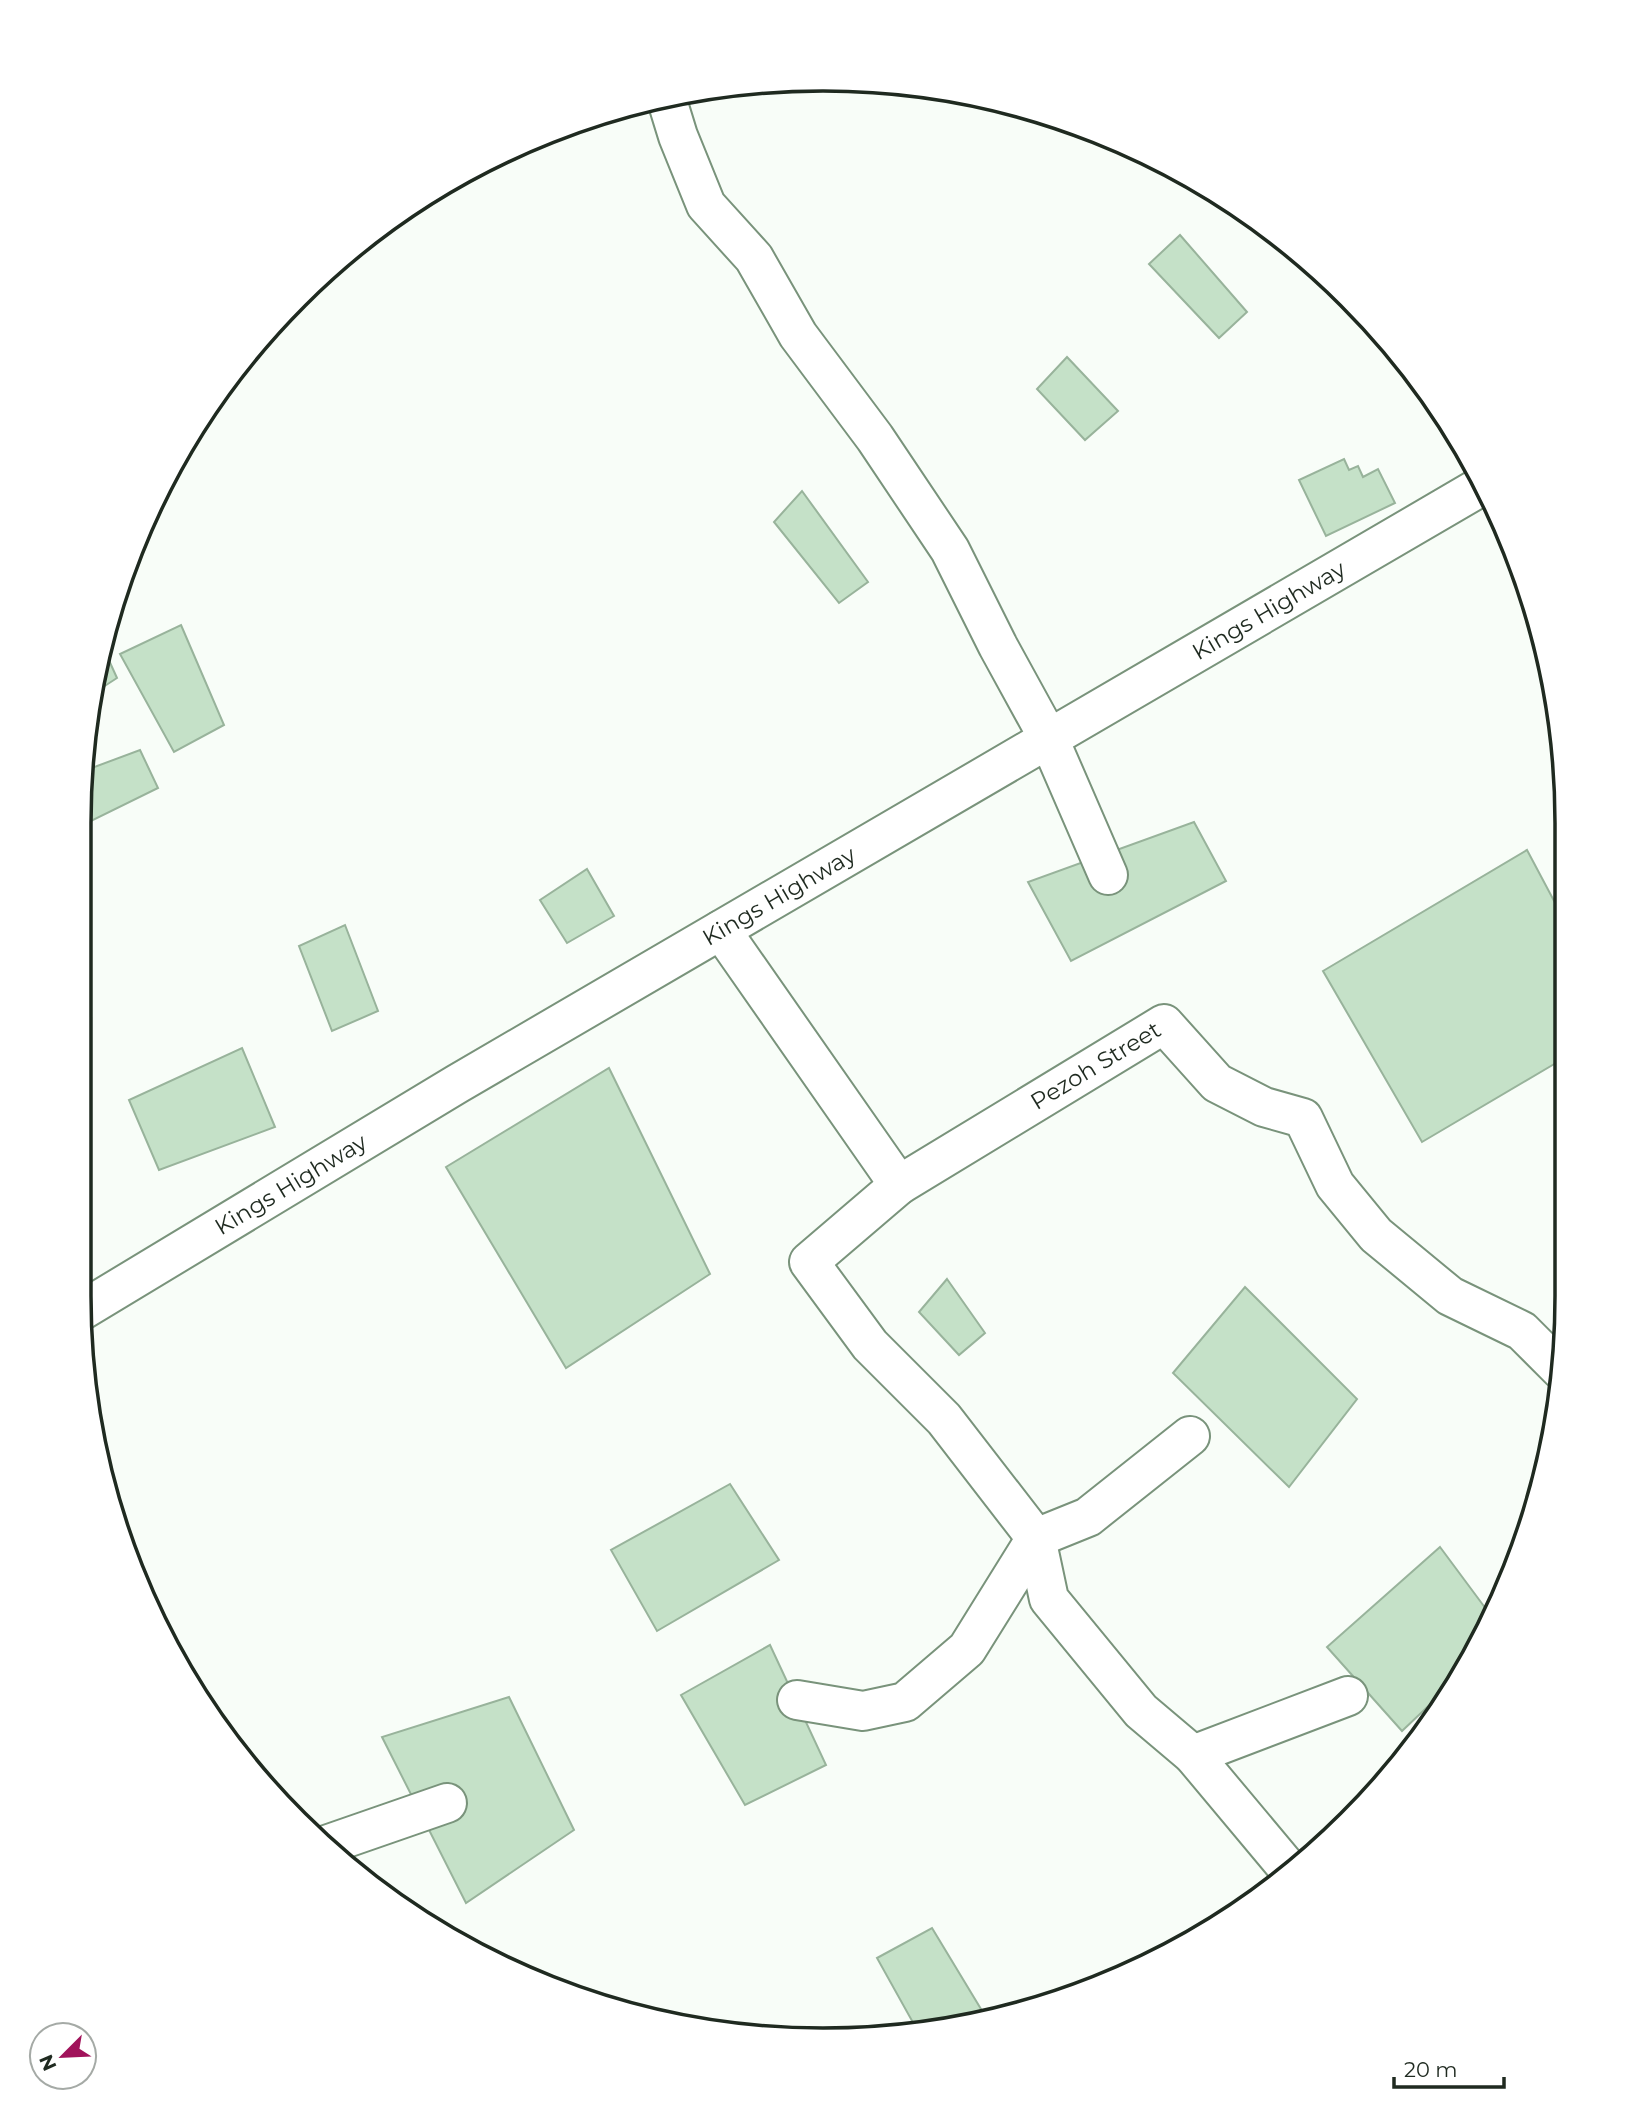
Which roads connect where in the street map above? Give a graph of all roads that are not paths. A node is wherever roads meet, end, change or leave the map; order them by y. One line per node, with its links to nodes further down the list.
1 (669, 108): 3 (street)
2 (1475, 490): 3 (street, Kings Highway)
3 (1049, 739): 4 (street); 5 (street, Kings Highway)
4 (1108, 875)
5 (721, 930): 6 (street); 7 (street, Kings Highway)
6 (900, 1185): 8 (street, Pezoh Street); 10 (street)
7 (91, 1305)
8 (1552, 1361)
9 (1190, 1436): 10 (street)
10 (1036, 1538): 12 (street); 13 (street)
11 (1348, 1696): 13 (street)
12 (797, 1700)
13 (1193, 1755): 16 (street)
14 (447, 1803): 15 (street)
15 (335, 1842)
16 (1284, 1864)

